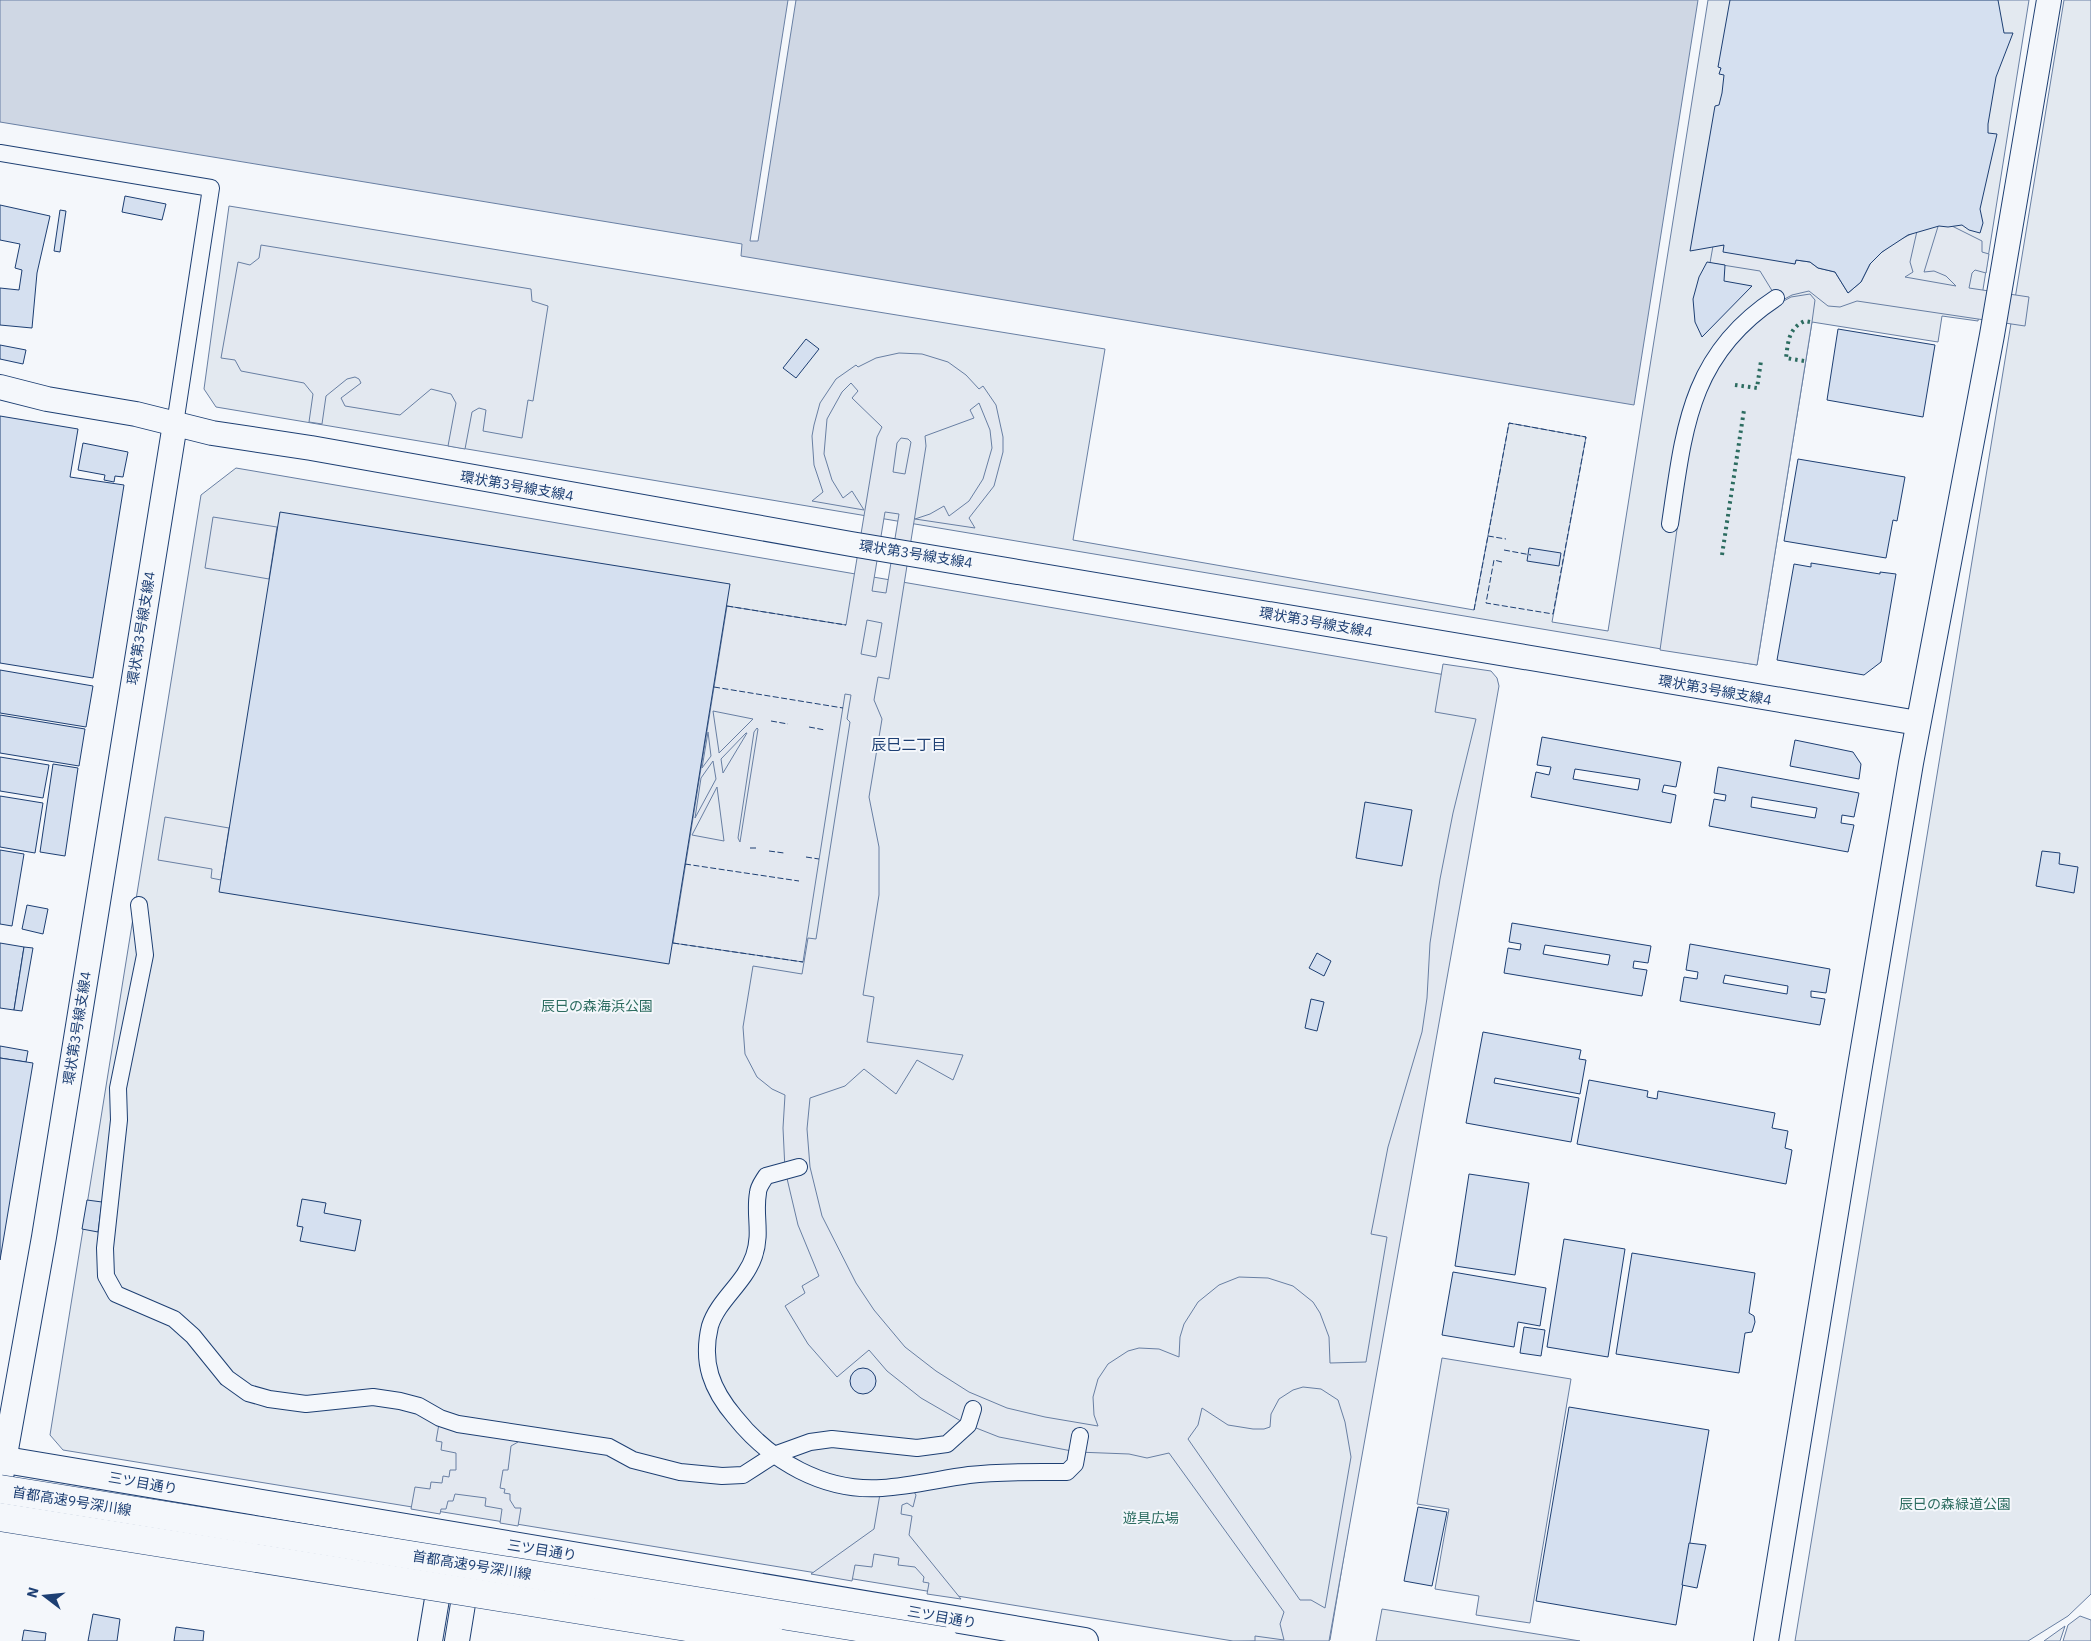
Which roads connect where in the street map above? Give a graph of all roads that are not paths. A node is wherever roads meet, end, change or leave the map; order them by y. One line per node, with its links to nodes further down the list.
1 (2048, 0): 9 (street)
2 (0, 152): 7 (street)
3 (1776, 298): 8 (street)
4 (0, 387): 6 (street)
5 (0, 397): 6 (street)
6 (47, 399): 7 (street)
7 (174, 424): 9 (street, 環状第3号線支線4); 15 (street, 環状第3号線支線4)
8 (1670, 524)
9 (1918, 724): 32 (street)
10 (139, 905): 14 (street)
11 (799, 1167): 14 (street)
12 (973, 1409): 14 (street)
13 (1080, 1436): 14 (street)
14 (774, 1455)
15 (2, 1467): 20 (main road, 三ツ目通り)
16 (0, 1489): 30 (highway, 首都高速9号深川線, bridge)
17 (0, 1496): 21 (main road)
18 (0, 1517): 28 (highway, 首都高速9号深川線, bridge)
19 (0, 1523): 23 (main road)
20 (461, 1537): 21 (street); 22 (street); 31 (main road, 三ツ目通り)
21 (442, 1567): 22 (main road); 23 (street)
22 (468, 1572): 24 (street); 29 (main road)
23 (437, 1597): 24 (main road); 25 (street)
24 (463, 1601): 26 (street); 27 (main road)
25 (430, 1641)
26 (457, 1641)
27 (705, 1641)
28 (774, 1641)
29 (905, 1641)
30 (944, 1641)
31 (1085, 1641)
32 (1766, 1641)

